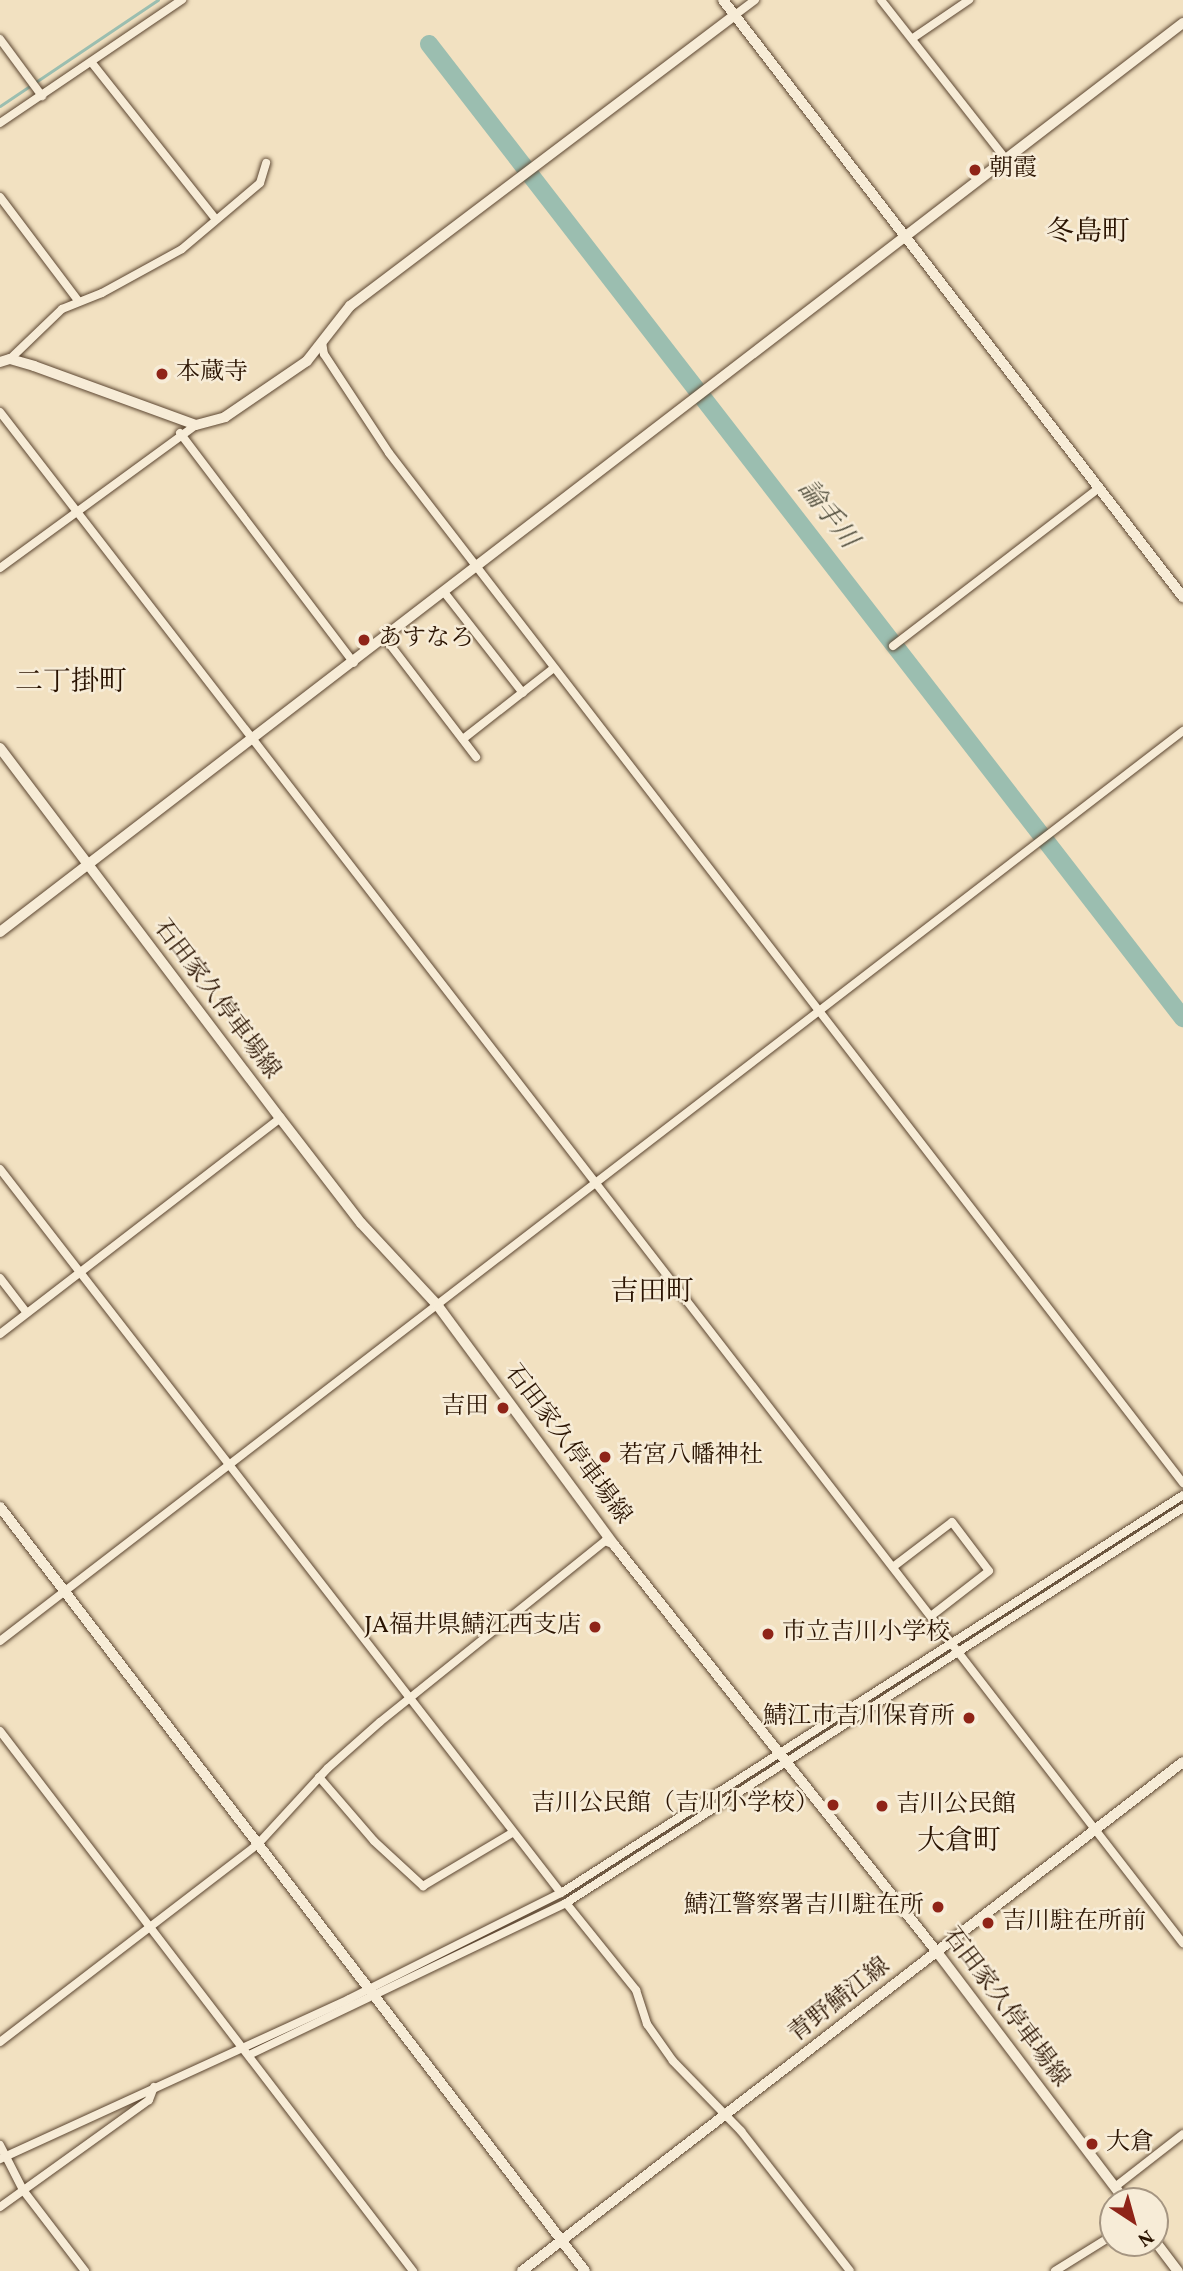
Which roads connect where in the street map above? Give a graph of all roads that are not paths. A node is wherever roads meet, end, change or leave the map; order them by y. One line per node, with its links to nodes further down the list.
1 (182, 0): 10 (street)
2 (723, 0): 6 (street)
3 (755, 0): 6 (street)
4 (881, 0): 8 (street)
5 (969, 0): 8 (street)
6 (735, 15): 17 (street); 19 (street)
7 (1183, 23): 13 (street)
8 (913, 38): 13 (street)
9 (0, 39): 11 (street)
10 (92, 63): 11 (street); 16 (street)
11 (40, 92): 12 (street)
12 (0, 123)
13 (1005, 158): 17 (street)
14 (266, 163): 16 (street)
15 (0, 197): 18 (street)
16 (215, 218): 18 (street)
17 (905, 235): 24 (street); 26 (street)
18 (79, 302): 20 (street)
19 (322, 342): 22 (street); 26 (street)
20 (5, 360): 22 (street)
21 (0, 412): 25 (street)
22 (195, 425): 23 (street)
23 (180, 433): 25 (street); 32 (street)
24 (1099, 488): 29 (street); 31 (street)
25 (76, 511): 27 (street); 36 (street)
26 (477, 567): 28 (street); 33 (street)
27 (0, 568)
28 (444, 592): 30 (street); 34 (street)
29 (1183, 597)
30 (385, 638): 32 (street); 37 (street)
31 (895, 645)
32 (354, 663): 36 (street)
33 (554, 668): 34 (street); 42 (street)
34 (523, 692): 37 (street)
35 (1183, 732): 42 (street)
36 (257, 739): 40 (street); 45 (street)
37 (463, 739): 39 (street)
38 (0, 748): 40 (street, 石田家久停車場線)
39 (476, 757)
40 (88, 865): 41 (street); 43 (street, 石田家久停車場線)
41 (0, 932)
42 (819, 1011): 45 (street); 52 (street)
43 (280, 1118): 46 (street); 48 (street, 石田家久停車場線)
44 (0, 1169): 46 (street)
45 (596, 1184): 48 (street); 57 (street)
46 (79, 1272): 49 (street); 51 (street)
47 (0, 1278): 49 (street)
48 (438, 1306): 51 (street); 56 (street, 石田家久停車場線)
49 (27, 1313): 50 (street)
50 (0, 1334)
51 (229, 1465): 58 (street); 63 (street)
52 (1183, 1483)
53 (1183, 1495): 61 (street)
54 (0, 1507): 58 (street)
55 (1183, 1508): 62 (street)
56 (615, 1546): 63 (street); 65 (street, 石田家久停車場線)
57 (893, 1567): 59 (street); 59 (street)
58 (65, 1592): 60 (street); 70 (street)
59 (931, 1616): 61 (street)
60 (0, 1642)
61 (953, 1644): 62 (street); 65 (street)
62 (960, 1653): 65 (street); 68 (street)
63 (412, 1697): 67 (street); 69 (street)
64 (0, 1731): 73 (street)
65 (784, 1758): 71 (street); 72 (street); 75 (street, 石田家久停車場線)
66 (1183, 1762): 68 (street, 青野鯖江線)
67 (319, 1777): 69 (street); 70 (street)
68 (1096, 1829): 74 (street); 75 (street, 青野鯖江線)
69 (512, 1833): 71 (street)
70 (258, 1844): 73 (street); 76 (street)
71 (561, 1893): 76 (street)
72 (566, 1903): 76 (street); 81 (street)
73 (150, 1927): 77 (street); 78 (street)
74 (1183, 1943)
75 (937, 1952): 81 (street, 青野鯖江線); 85 (street, 石田家久停車場線)
76 (371, 1990): 78 (street); 79 (street); 89 (street)
77 (0, 2042)
78 (242, 2046): 79 (street); 80 (street)
79 (249, 2055): 93 (street)
80 (154, 2087): 84 (street); 87 (street)
81 (727, 2115): 89 (street, 青野鯖江線); 96 (street)
82 (1183, 2134): 86 (street)
83 (0, 2145): 84 (street)
84 (4, 2157): 87 (street)
85 (1114, 2187)
86 (1116, 2187)
87 (23, 2190): 88 (street); 92 (street)
88 (0, 2207)
89 (562, 2241): 94 (street, 青野鯖江線); 95 (street)
90 (1099, 2244): 97 (street)
91 (1167, 2257): 98 (street)
92 (85, 2271)
93 (413, 2271)
94 (522, 2271)
95 (585, 2271)
96 (850, 2271)
97 (1055, 2271)
98 (1178, 2271)

